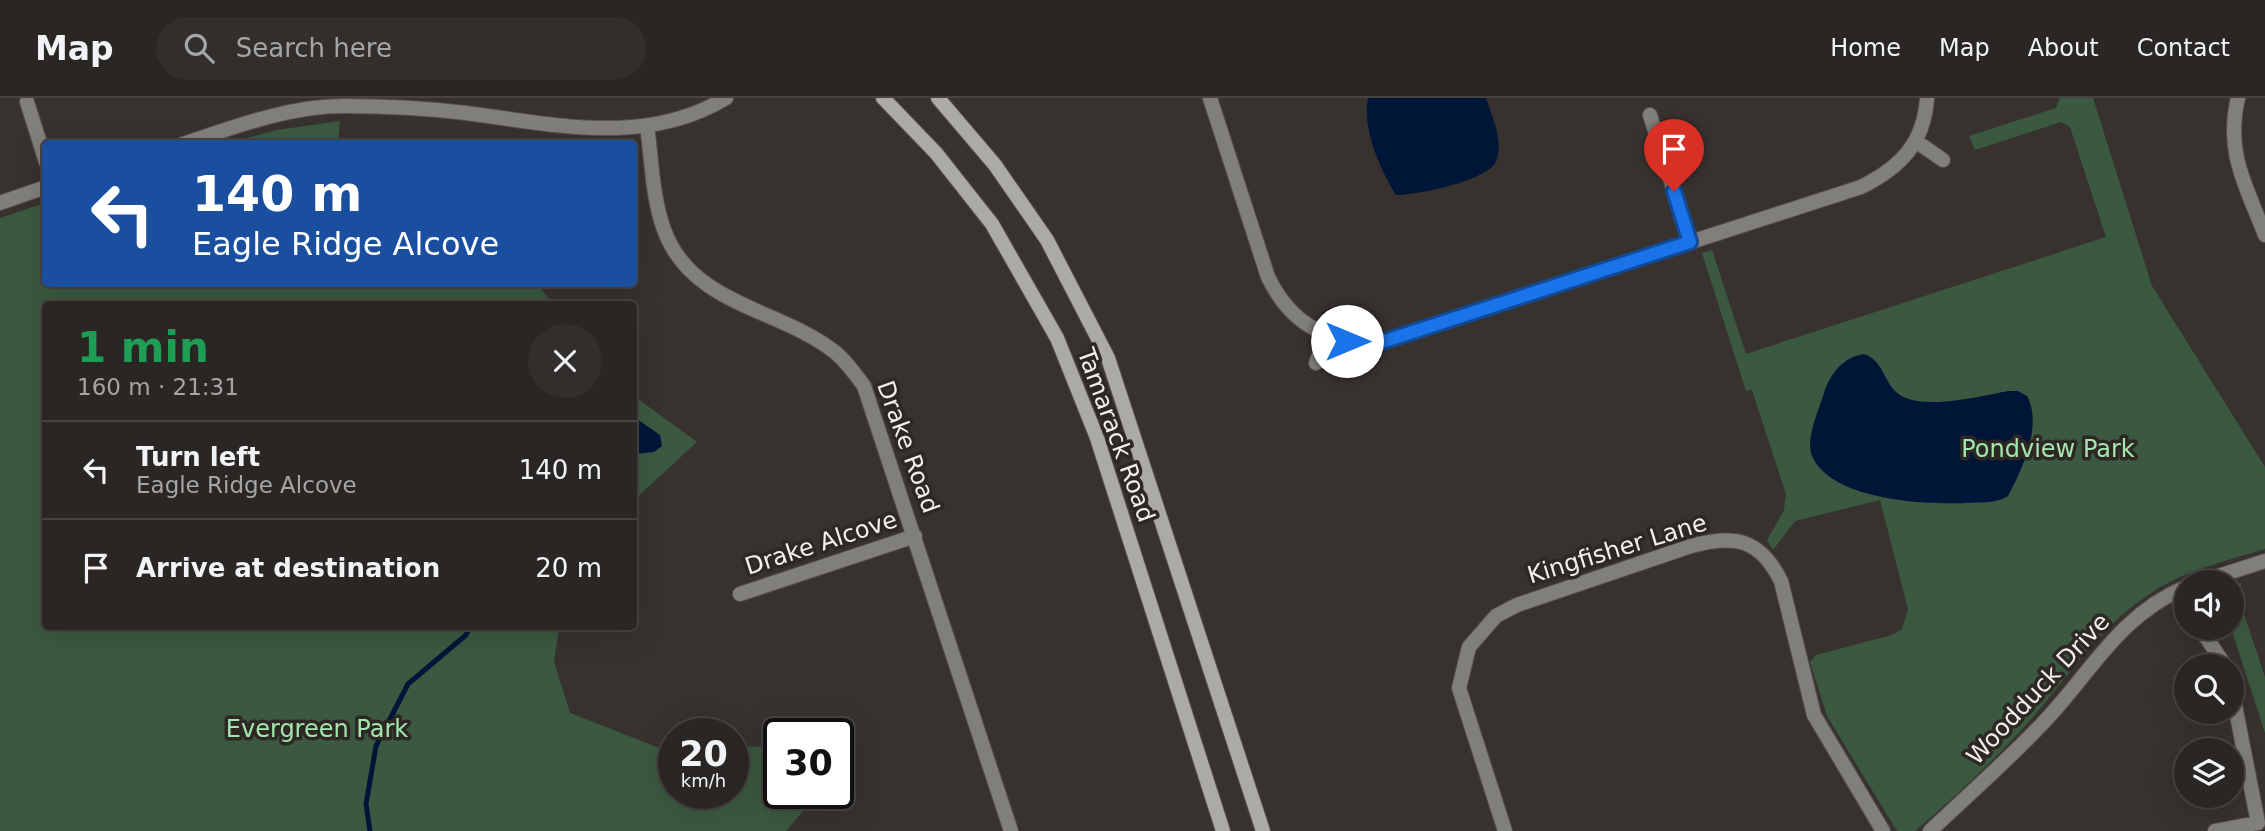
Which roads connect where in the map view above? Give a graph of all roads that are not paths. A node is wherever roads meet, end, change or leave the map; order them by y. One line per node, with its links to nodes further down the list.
1 (726, 98): 10 (street)
2 (883, 98): 28 (street, Tamarack Road)
3 (938, 98): 29 (street, Tamarack Road)
4 (1210, 98): 19 (street)
5 (1927, 98): 12 (street)
6 (2238, 98): 17 (street)
7 (27, 102): 13 (street)
8 (307, 104): 10 (street); 11 (street)
9 (1650, 115): 18 (street)
10 (647, 126): 21 (street, Drake Road)
11 (195, 140)
12 (1917, 142): 14 (street); 18 (street)
13 (42, 149)
14 (1943, 160)
15 (42, 188): 16 (street)
16 (0, 203)
17 (2265, 235)
18 (1690, 242): 19 (street)
19 (1326, 336): 20 (street)
20 (1316, 363)
21 (915, 536): 25 (street, Drake Alcove); 27 (street, Drake Road)
22 (2265, 561): 23 (street)
23 (2237, 570)
24 (2174, 593): 32 (street, Woodduck Drive)
25 (740, 594)
26 (2239, 724): 33 (street)
27 (1010, 831)
28 (1223, 831)
29 (1263, 831)
30 (1505, 831): 31 (street, Kingfisher Lane)
31 (1883, 831)
32 (1930, 831)
33 (2215, 831)

